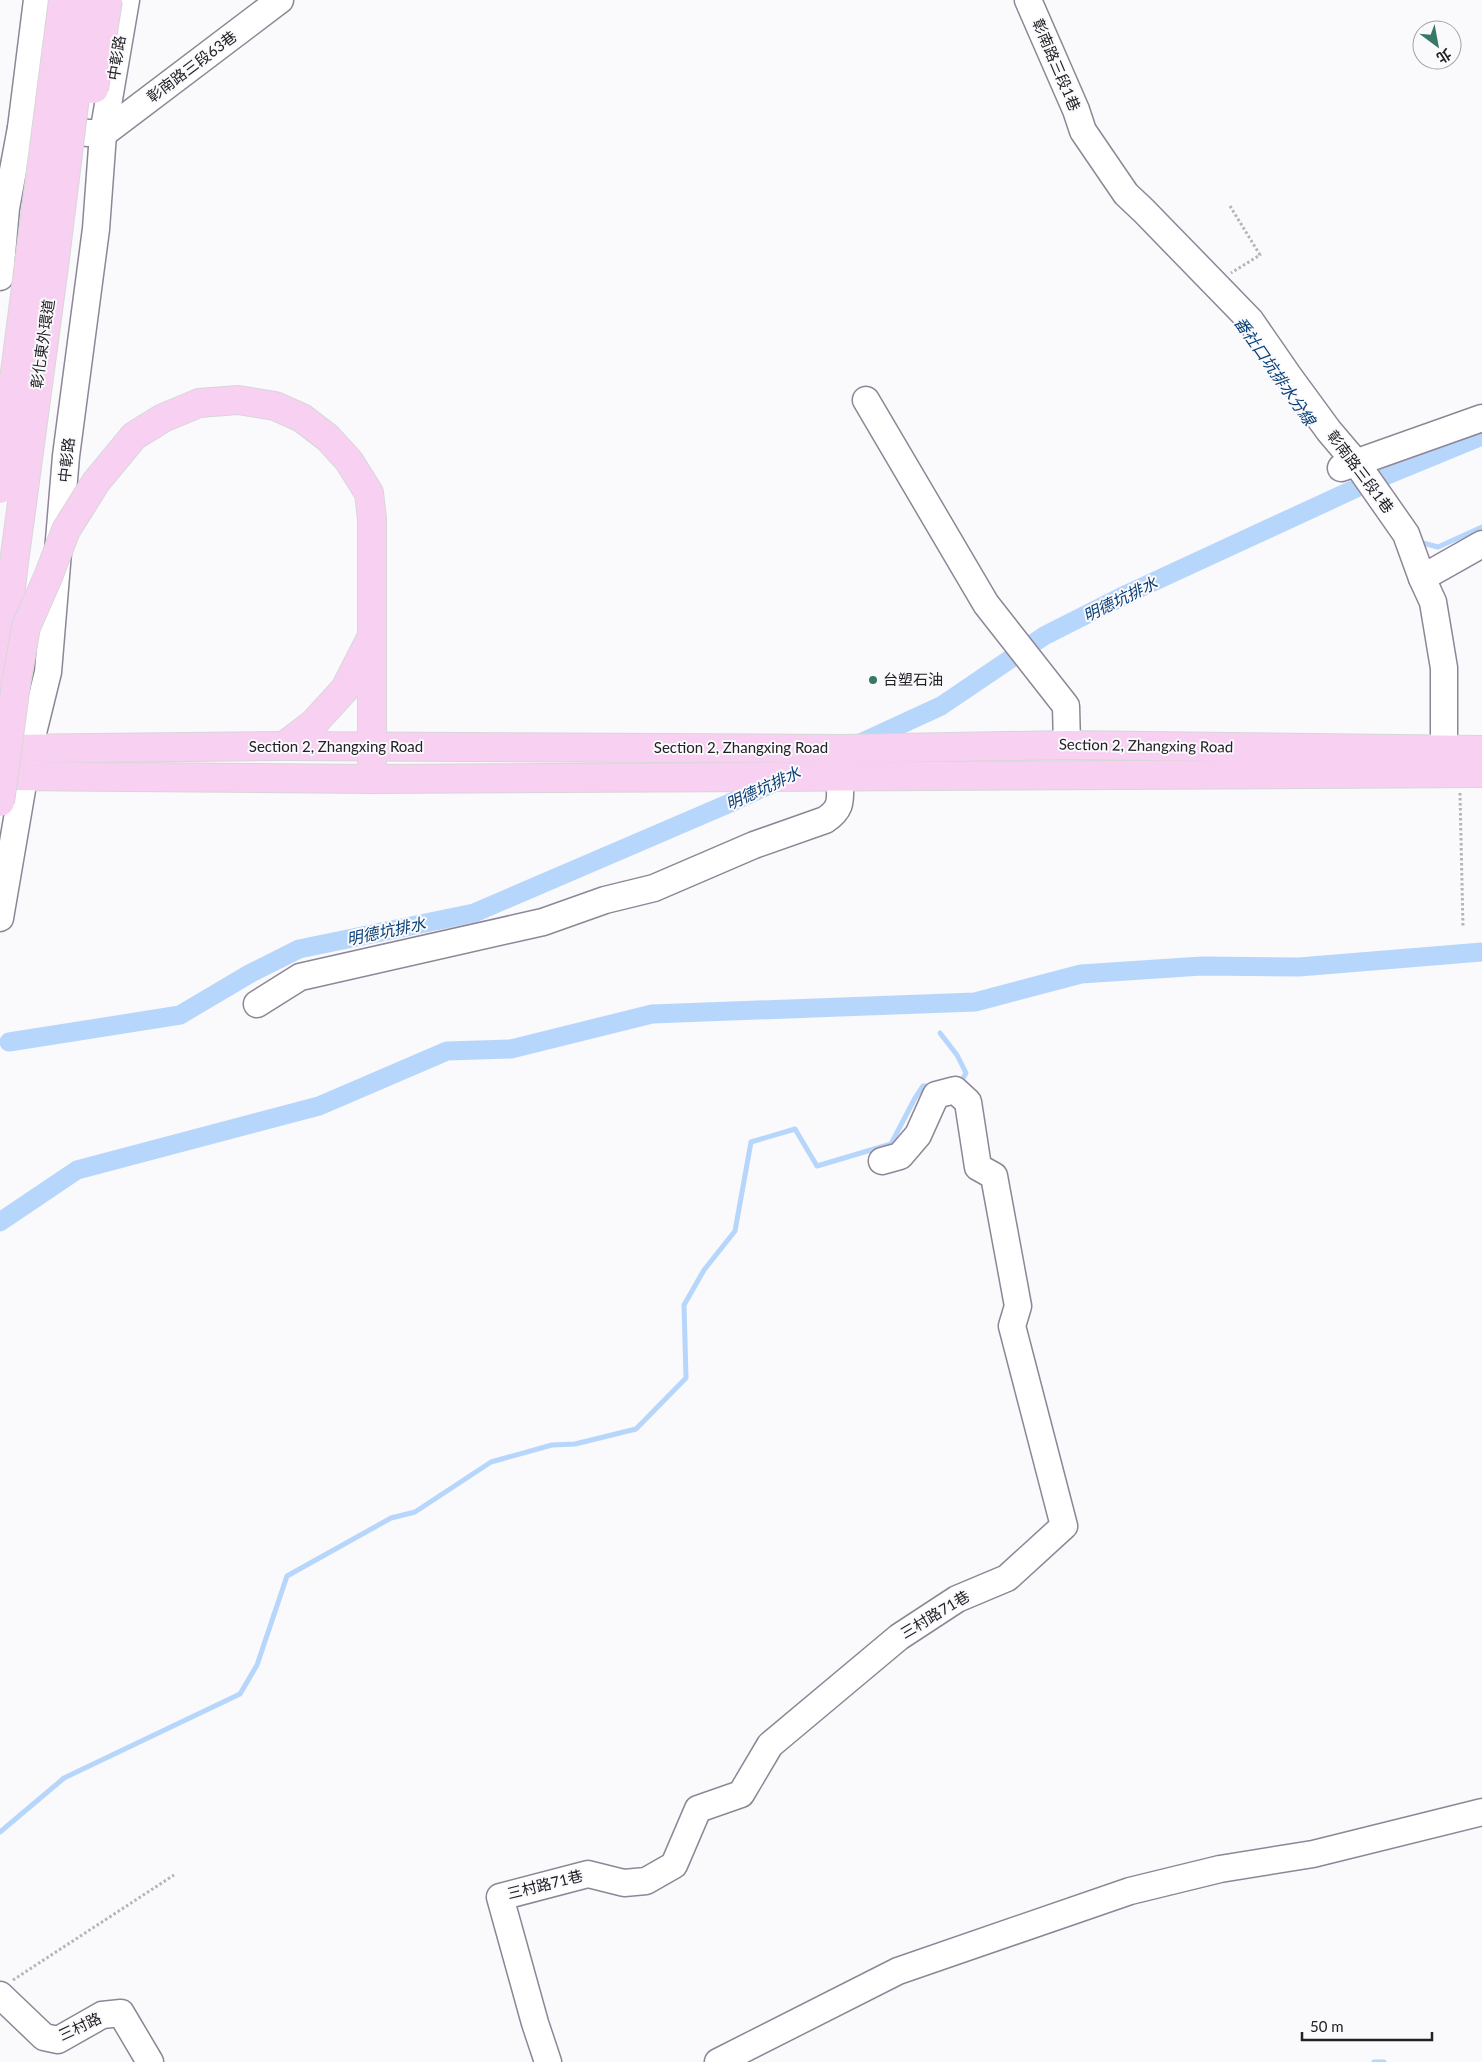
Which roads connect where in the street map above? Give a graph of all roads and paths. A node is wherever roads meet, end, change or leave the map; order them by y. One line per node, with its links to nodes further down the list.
1 (37, 0): 10 (street)
2 (50, 0): 17 (main road, bridge)
3 (63, 0): 17 (main road, 彰化東外環道, bridge)
4 (87, 0): 17 (main road, 彰化東外環道, bridge)
5 (108, 0): 17 (main road, bridge)
6 (126, 0): 12 (street, 中彰路)
7 (280, 0): 12 (street, 彰南路三段63巷)
8 (1010, 0): 11 (street, 彰南路三段1巷)
9 (1028, 0): 11 (street, 彰南路三段1巷)
10 (21, 128): 12 (street); 15 (street)
11 (1083, 131): 13 (street, 彰南路三段1巷)
12 (104, 134): 16 (street, 中彰路)
13 (1126, 194): 19 (street, 彰南路三段1巷); 22 (street, 彰南路三段1巷)
14 (1230, 206): 19 (path)
15 (3, 210): 16 (street); 18 (street)
16 (96, 229): 31 (street, 中彰路)
17 (42, 264): 23 (main road, 彰化東外環道, bridge); 27 (main road, 彰化東外環道, bridge)
18 (0, 277)
19 (1215, 283): 22 (street, 彰南路三段1巷)
20 (866, 400): 28 (street)
21 (1482, 418): 22 (street)
22 (1349, 466): 25 (street, 彰南路三段1巷)
23 (0, 490)
24 (1482, 544): 25 (street)
25 (1422, 578): 35 (street, 彰南路三段1巷)
26 (372, 636): 29 (main road); 30 (main road); 40 (main road, bridge)
27 (0, 687)
28 (1066, 745): 33 (main road, Section 2, Zhangxing Road); 35 (main road, Section 2, Zhangxing Road)
29 (284, 746): 30 (main road, Section 2, Zhangxing Road); 31 (main road, Section 2, Zhangxing Road)
30 (371, 746): 33 (main road, Section 2, Zhangxing Road); 39 (main road)
31 (29, 748): 32 (main road, Section 2, Zhangxing Road); 37 (street, 中彰路)
32 (0, 749)
33 (842, 749): 38 (street)
34 (1482, 750): 35 (main road, Section 2, Zhangxing Road)
35 (1447, 762): 36 (main road, Section 2, Zhangxing Road); 38 (main road, Section 2, Zhangxing Road); 42 (path)
36 (1482, 773)
37 (12, 776): 39 (main road, Section 2, Zhangxing Road); 41 (street, 中彰路)
38 (840, 777): 39 (main road, Section 2, Zhangxing Road); 43 (street)
39 (372, 779)
40 (0, 802)
41 (0, 918)
42 (1463, 928)
43 (256, 1004)
44 (882, 1161): 49 (street, 三村路71巷)
45 (1482, 1812): 50 (street)
46 (174, 1876): 47 (path)
47 (4, 1989): 48 (street, 三村路)
48 (150, 2062)
49 (548, 2062)
50 (718, 2062)

